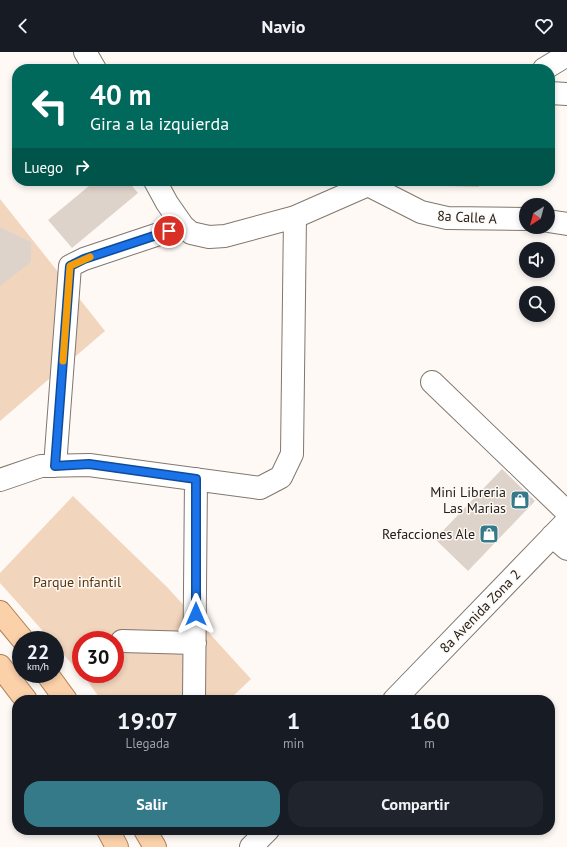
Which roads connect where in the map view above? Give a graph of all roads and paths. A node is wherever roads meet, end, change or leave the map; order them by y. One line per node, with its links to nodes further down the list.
1 (85, 52): 3 (street)
2 (567, 55): 4 (street)
3 (92, 64)
4 (552, 64)
5 (555, 93): 6 (street)
6 (567, 94)
7 (158, 186): 14 (street)
8 (364, 186): 10 (street)
9 (376, 186): 11 (street, 8a Calle A)
10 (294, 217): 14 (street); 17 (street)
11 (519, 219)
12 (555, 222): 13 (street)
13 (567, 224)
14 (187, 230): 16 (street)
15 (432, 382): 19 (street)
16 (55, 466): 17 (street); 18 (street)
17 (196, 479): 24 (street)
18 (0, 480)
19 (567, 512)
20 (562, 536): 30 (street, 8a Avenida Zona 2)
21 (0, 612): 22 (main road)
22 (16, 631)
23 (124, 641): 24 (street)
24 (196, 643): 29 (street)
25 (0, 666): 27 (main road)
26 (54, 683): 28 (main road)
27 (22, 695)
28 (63, 695)
29 (194, 695)
30 (399, 695)
31 (111, 835): 34 (main road)
32 (148, 835): 35 (main road)
33 (263, 835): 36 (street)
34 (117, 847)
35 (155, 847)
36 (252, 847)

